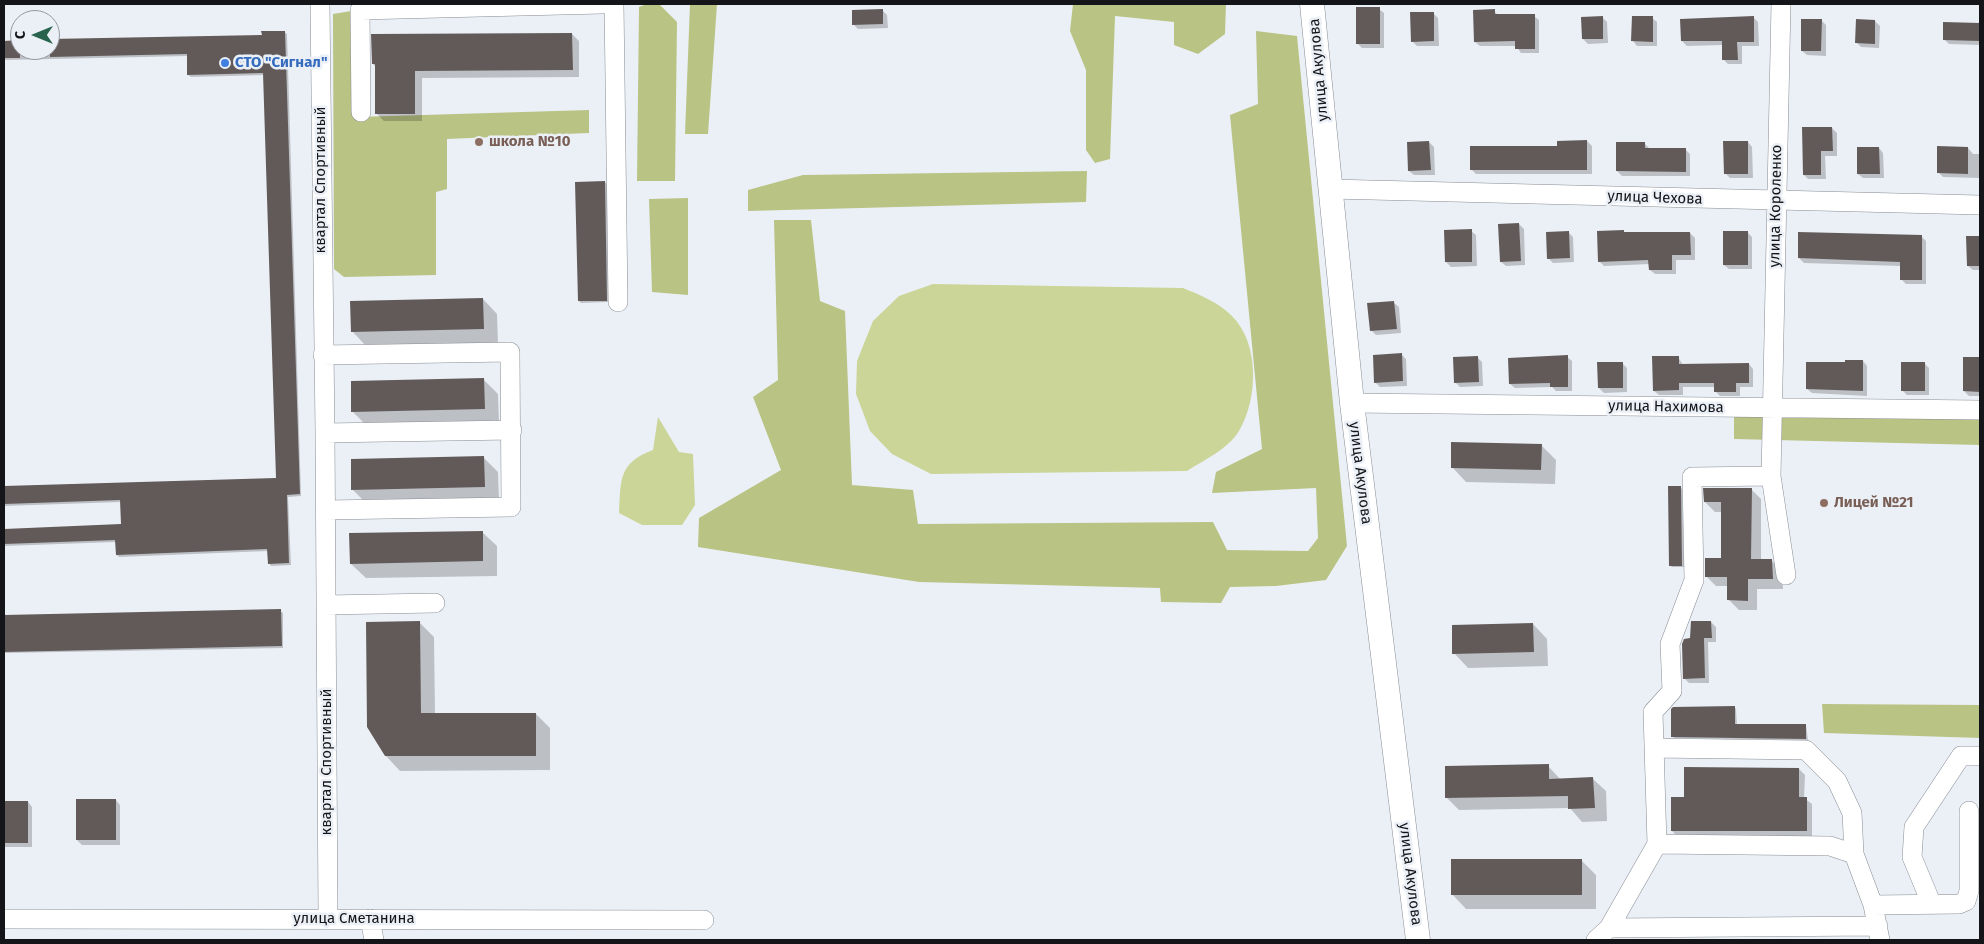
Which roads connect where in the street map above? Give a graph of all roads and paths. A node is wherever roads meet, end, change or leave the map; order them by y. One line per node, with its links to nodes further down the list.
1 (320, 4): 11 (street, квартал Спортивный)
2 (602, 4): 6 (street)
3 (614, 4): 10 (street)
4 (1312, 4): 7 (main road, улица Акулова)
5 (1781, 4): 8 (street, улица Короленко)
6 (361, 112)
7 (1330, 189): 8 (street, улица Чехова); 12 (main road, улица Акулова)
8 (1776, 201): 9 (street, улица Чехова); 13 (street, улица Короленко)
9 (1980, 205)
10 (618, 302)
11 (323, 355): 15 (street); 16 (street, квартал Спортивный)
12 (1352, 403): 13 (street, улица Нахимова); 36 (main road, улица Акулова)
13 (1772, 408): 14 (street, улица Нахимова); 17 (street, улица Короленко)
14 (1980, 410)
15 (512, 430): 16 (street); 18 (street)
16 (325, 433): 18 (street, квартал Спортивный)
17 (1771, 476): 19 (street, улица Короленко); 22 (street)
18 (326, 510): 21 (street, квартал Спортивный)
19 (1786, 575)
20 (435, 603): 21 (street)
21 (326, 605): 30 (street, квартал Спортивный)
22 (1654, 748): 25 (street); 26 (street)
23 (1980, 756): 28 (street)
24 (1969, 811): 28 (street)
25 (1657, 844): 26 (street); 34 (street)
26 (1854, 854): 27 (street)
27 (1873, 905): 28 (street); 33 (street)
28 (1932, 905)
29 (4, 919): 30 (street, улица Сметанина)
30 (328, 919): 31 (street, улица Сметанина)
31 (370, 919): 32 (street, улица Сметанина); 35 (street)
32 (704, 920)
33 (1879, 933): 34 (street)
34 (1603, 934)
35 (374, 940)
36 (1418, 940)

